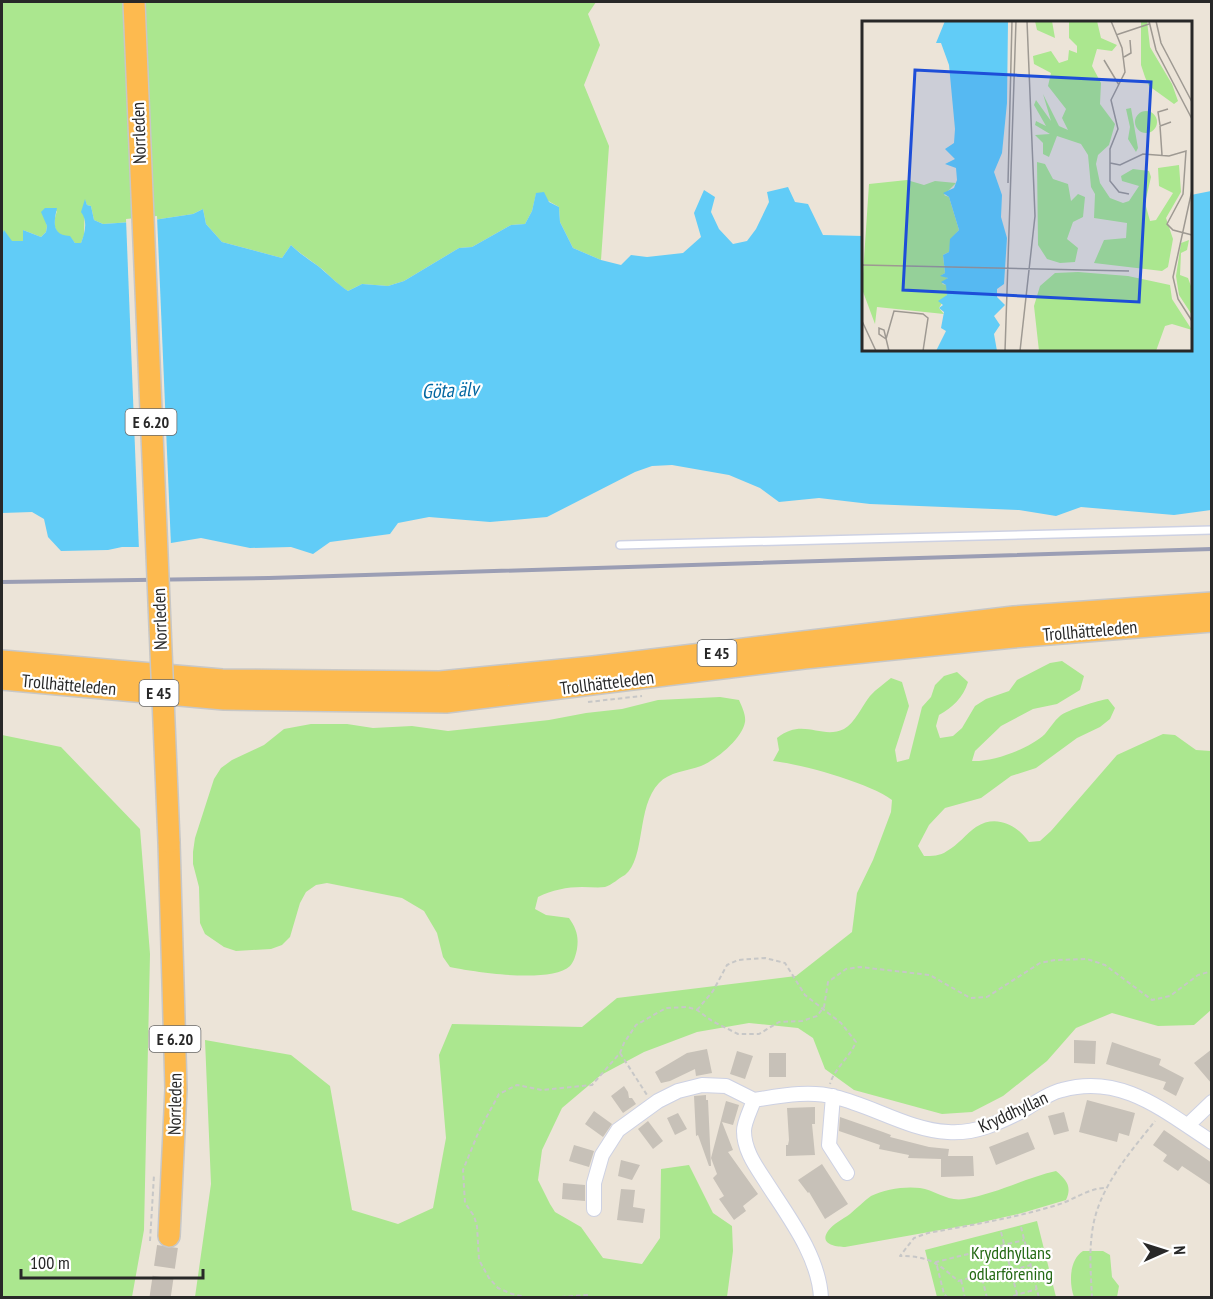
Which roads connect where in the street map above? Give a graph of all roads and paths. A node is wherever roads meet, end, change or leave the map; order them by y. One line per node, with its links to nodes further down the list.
1 (134, 2): 24 (highway, Norrleden / E 6.20, bridge)
2 (1212, 530): 3 (lane)
3 (620, 545)
4 (1212, 603): 6 (highway, Trollhätteleden / E 45)
5 (1212, 621): 7 (highway, Trollhätteleden / E 45)
6 (2, 661)
7 (2, 679)
8 (1212, 971): 9 (path)
9 (822, 1009): 10 (path); 10 (path); 12 (path)
10 (697, 1010): 11 (path)
11 (620, 1053): 15 (path); 34 (path)
12 (833, 1096): 13 (street, Kryddhyllan); 16 (street, Kryddhyllan); 19 (street)
13 (754, 1100): 15 (street); 37 (street)
14 (1212, 1102): 17 (street)
15 (654, 1105): 21 (street)
16 (1164, 1110): 17 (street, Kryddhyllan); 20 (path)
17 (1188, 1125): 18 (street, Kryddhyllan)
18 (1212, 1142)
19 (847, 1173)
20 (1106, 1188): 27 (path); 43 (path)
21 (594, 1209)
22 (1021, 1227): 25 (path)
23 (1001, 1232): 26 (path)
24 (169, 1236)
25 (1024, 1240): 26 (path); 28 (path)
26 (1004, 1245): 27 (path); 29 (path)
27 (936, 1262): 31 (path); 38 (path)
28 (1031, 1265): 29 (path); 32 (path)
29 (1010, 1270): 30 (path); 33 (path)
30 (982, 1278): 31 (path); 40 (path)
31 (961, 1280): 39 (path)
32 (1037, 1289): 33 (path); 42 (path)
33 (1017, 1296): 41 (path)
34 (530, 1298)
35 (546, 1298): 36 (path)
36 (593, 1298)
37 (821, 1298)
38 (948, 1298)
39 (965, 1298)
40 (987, 1298)
41 (1006, 1298)
42 (1039, 1298)
43 (1092, 1298)

